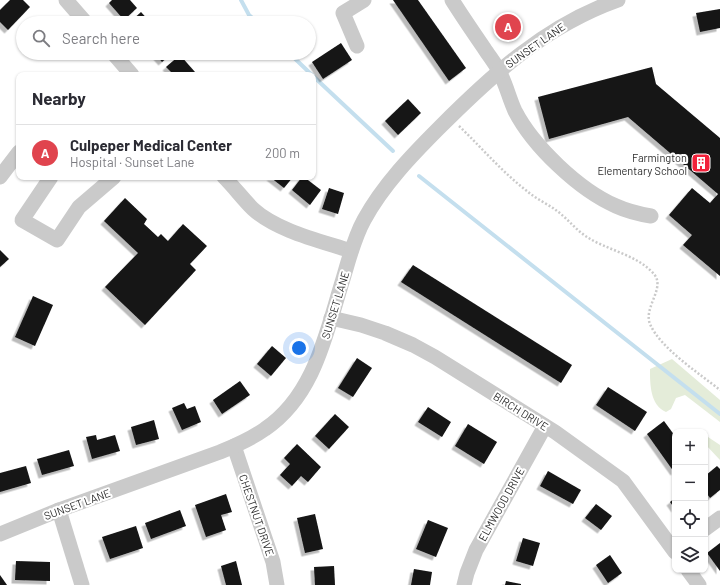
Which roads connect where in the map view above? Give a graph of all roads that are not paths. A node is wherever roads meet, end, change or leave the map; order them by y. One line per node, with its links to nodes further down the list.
1 (66, 0): 5 (street)
2 (364, 0): 6 (street)
3 (452, 0): 8 (street)
4 (618, 0): 8 (street, SUNSET LANE)
5 (80, 16)
6 (357, 46)
7 (119, 60): 9 (street)
8 (499, 71): 15 (street); 16 (street, SUNSET LANE)
9 (129, 72)
10 (16, 156): 11 (street)
11 (0, 177)
12 (49, 180): 13 (street)
13 (110, 180)
14 (227, 180): 16 (street)
15 (651, 216)
16 (351, 251): 17 (street, SUNSET LANE)
17 (331, 318): 18 (street, BIRCH DRIVE); 19 (street, SUNSET LANE)
18 (545, 426): 24 (street, BIRCH DRIVE); 28 (street, ELMWOOD DRIVE)
19 (234, 446): 20 (street, SUNSET LANE); 27 (street, CHESTNUT DRIVE)
20 (59, 510): 23 (street, SUNSET LANE); 26 (street)
21 (720, 518): 22 (street)
22 (708, 527)
23 (0, 534)
24 (672, 548)
25 (690, 573): 29 (street)
26 (82, 585)
27 (276, 585)
28 (464, 585)
29 (699, 585)

